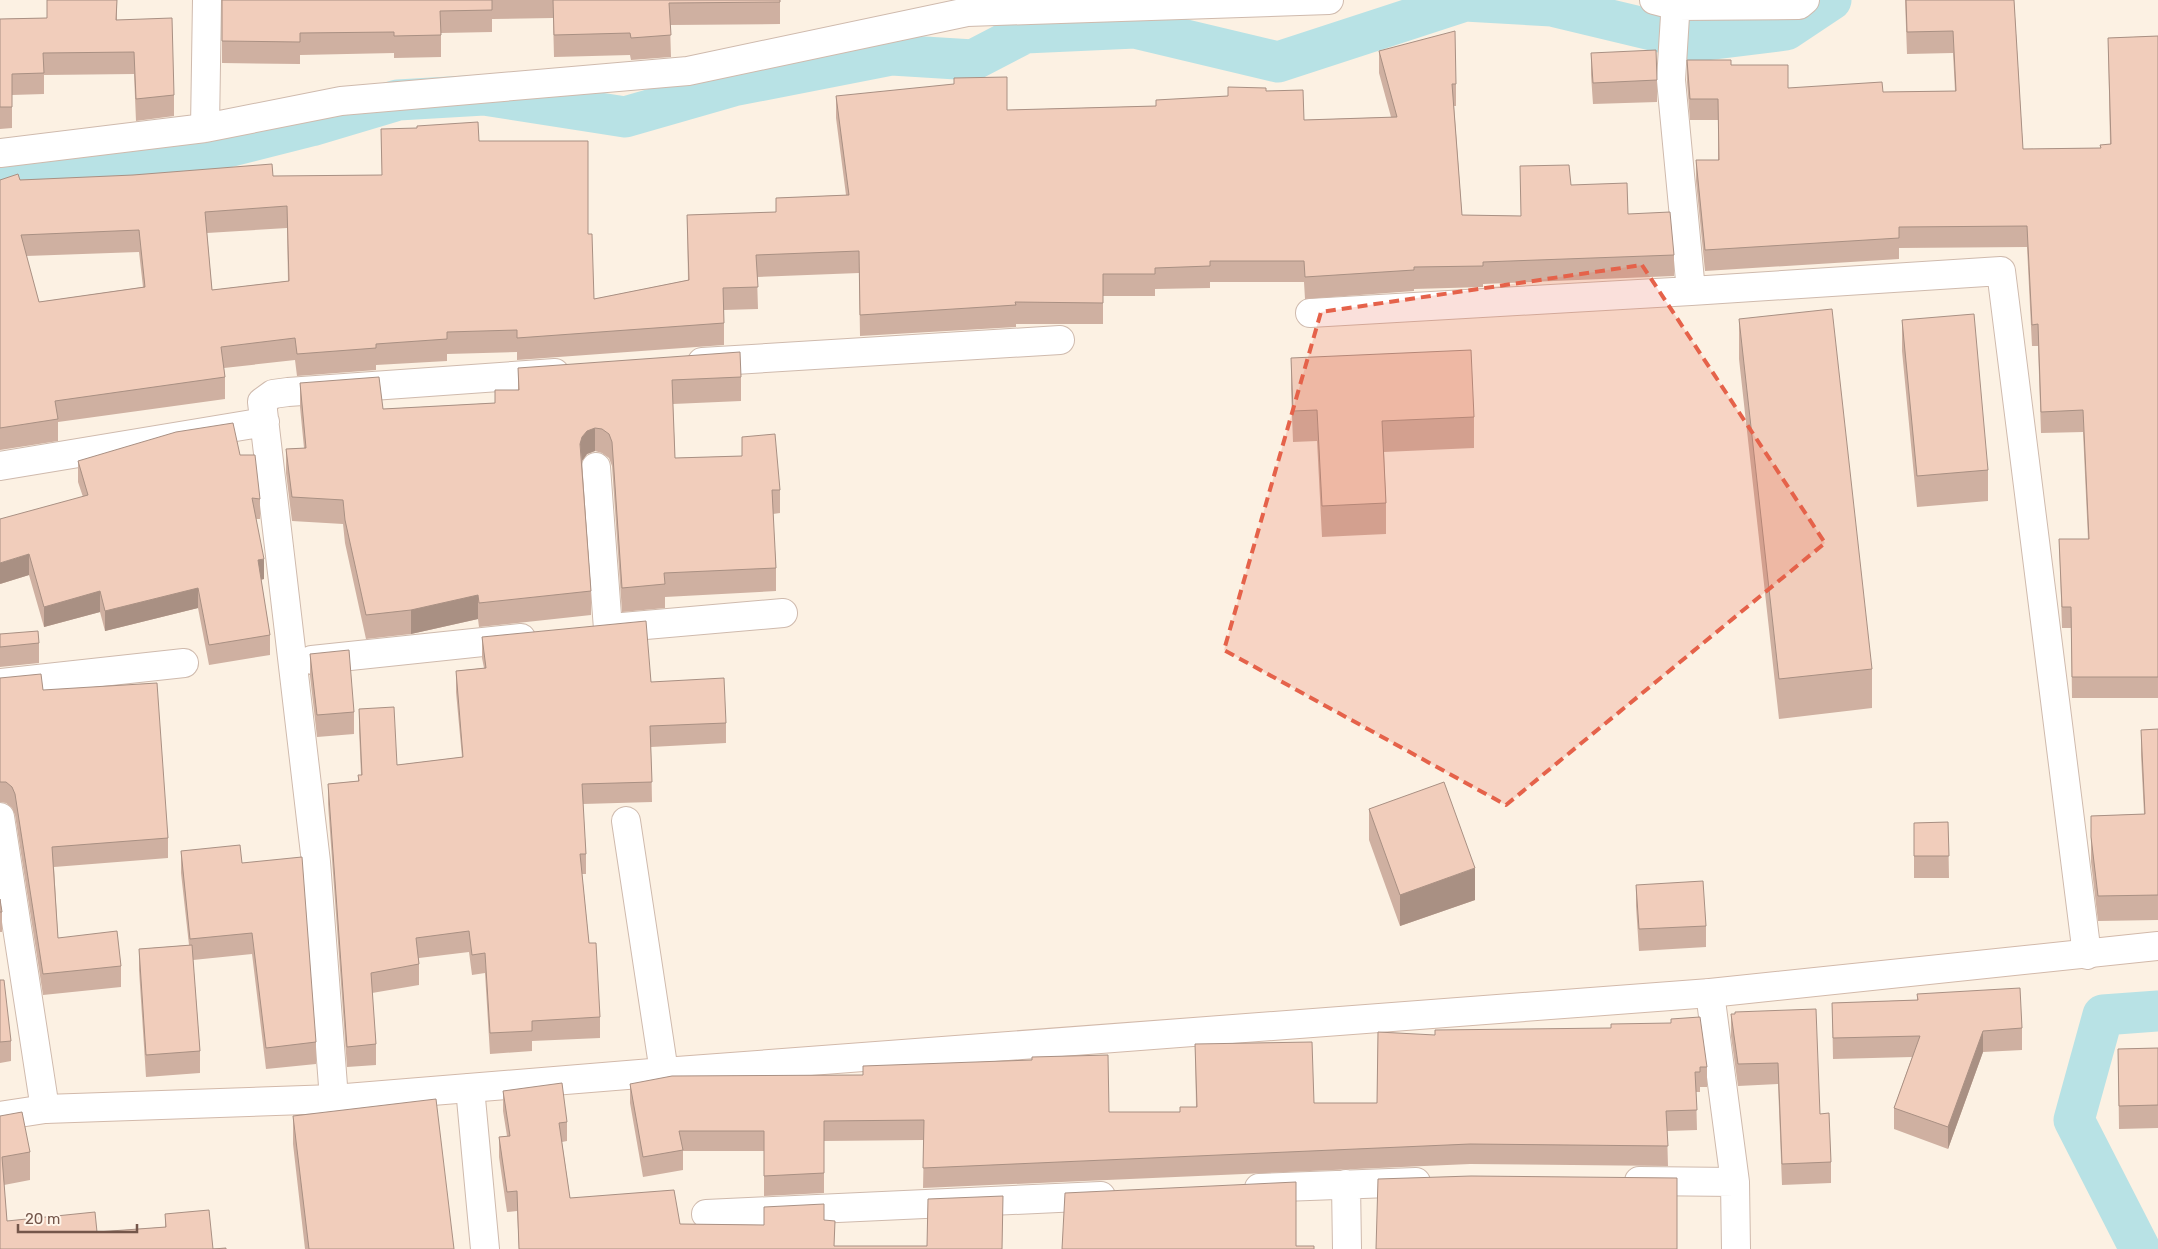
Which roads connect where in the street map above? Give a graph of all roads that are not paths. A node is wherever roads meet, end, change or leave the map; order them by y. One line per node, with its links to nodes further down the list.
1 (207, 0): 6 (street)
2 (1329, 0): 5 (street)
3 (1805, 0): 4 (street)
4 (1669, 2): 8 (street)
5 (967, 6): 6 (street)
6 (205, 128): 7 (street)
7 (0, 153)
8 (1691, 291): 9 (street); 24 (street)
9 (1310, 313)
10 (1060, 340): 11 (street)
11 (682, 364)
12 (583, 371): 13 (street)
13 (265, 422): 14 (street); 18 (street)
14 (0, 466)
15 (596, 467): 16 (street)
16 (783, 613)
17 (549, 635): 18 (street)
18 (292, 662): 28 (street)
19 (184, 664): 20 (street)
20 (0, 683)
21 (0, 817): 29 (street)
22 (626, 821): 26 (street)
23 (2158, 946): 24 (street)
24 (2087, 955): 25 (street)
25 (1710, 993): 26 (street); 33 (street)
26 (664, 1072): 27 (street)
27 (470, 1088): 28 (street); 38 (street)
28 (334, 1099): 29 (street)
29 (45, 1109): 30 (street)
30 (0, 1116)
31 (1442, 1181): 34 (street)
32 (1618, 1181): 33 (street)
33 (1735, 1182): 40 (street)
34 (1346, 1184): 35 (street); 39 (street)
35 (1238, 1189)
36 (1129, 1194): 37 (street)
37 (706, 1214)
38 (485, 1249)
39 (1347, 1249)
40 (1736, 1249)

